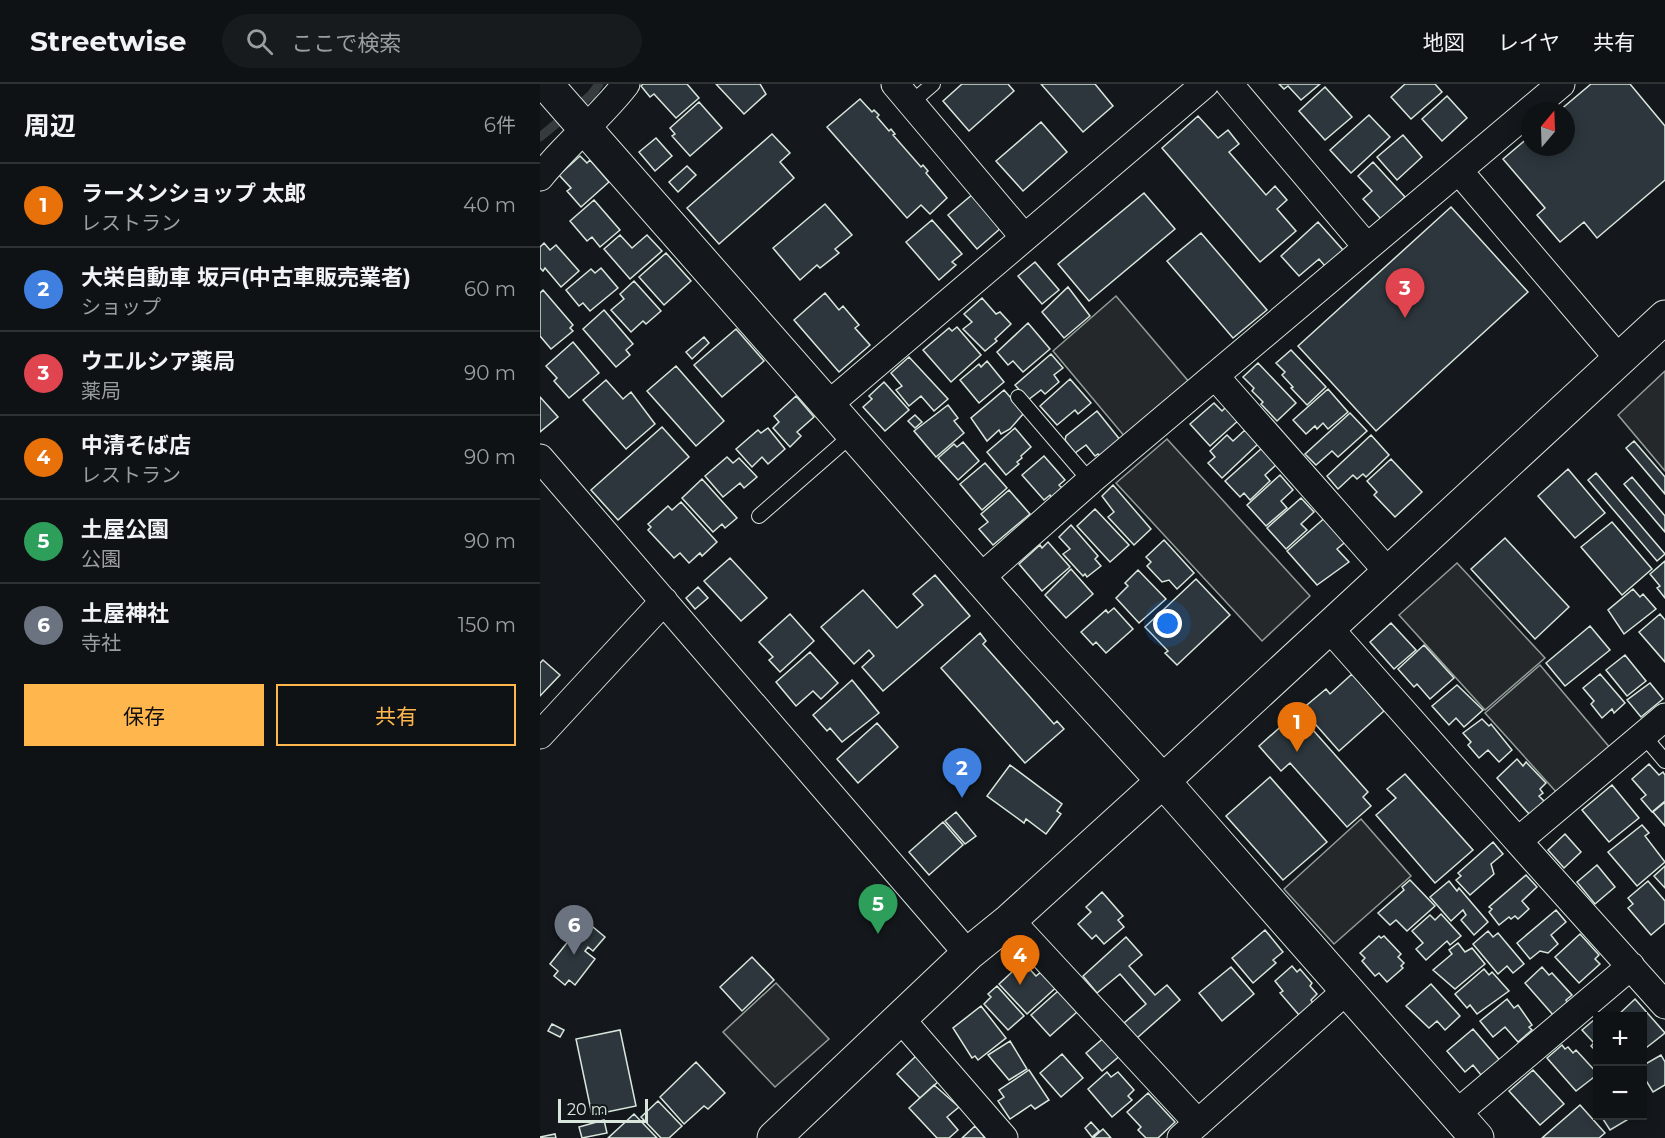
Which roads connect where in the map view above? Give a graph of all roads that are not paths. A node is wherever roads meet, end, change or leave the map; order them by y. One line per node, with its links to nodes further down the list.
1 (546, 84): 8 (street)
2 (626, 84): 8 (street)
3 (933, 84): 7 (lane)
4 (1205, 84): 11 (street)
5 (1229, 84): 12 (street)
6 (1554, 86): 9 (street)
7 (903, 93): 11 (street)
8 (583, 128): 10 (street); 17 (street)
9 (1460, 171): 12 (street); 14 (street)
10 (540, 177)
11 (1023, 237): 17 (street)
12 (1367, 247): 15 (street)
13 (1665, 317): 14 (street)
14 (1619, 359): 22 (street)
15 (1215, 376): 20 (street); 22 (street)
16 (1018, 397): 20 (lane)
17 (828, 405): 18 (street)
18 (853, 434): 21 (lane); 23 (street)
19 (540, 458): 24 (street)
20 (1090, 481): 23 (street)
21 (759, 516)
22 (1389, 573): 25 (street)
23 (980, 578): 30 (street)
24 (664, 601): 27 (street); 33 (street)
25 (1330, 629): 30 (street); 31 (street)
26 (1665, 717): 28 (street)
27 (540, 735)
28 (1643, 735): 29 (lane); 31 (street)
29 (1665, 761)
30 (1163, 781): 32 (street); 35 (street)
31 (1518, 841): 34 (street)
32 (1010, 920): 33 (street); 39 (street)
33 (968, 954): 37 (street)
34 (1632, 966): 36 (street); 38 (street)
35 (1347, 990): 38 (street); 39 (street)
36 (1665, 1005)
37 (900, 1018): 40 (street); 41 (street)
38 (1456, 1114): 42 (street)
39 (1190, 1130)
40 (774, 1138)
41 (1004, 1138)
42 (1477, 1138)

